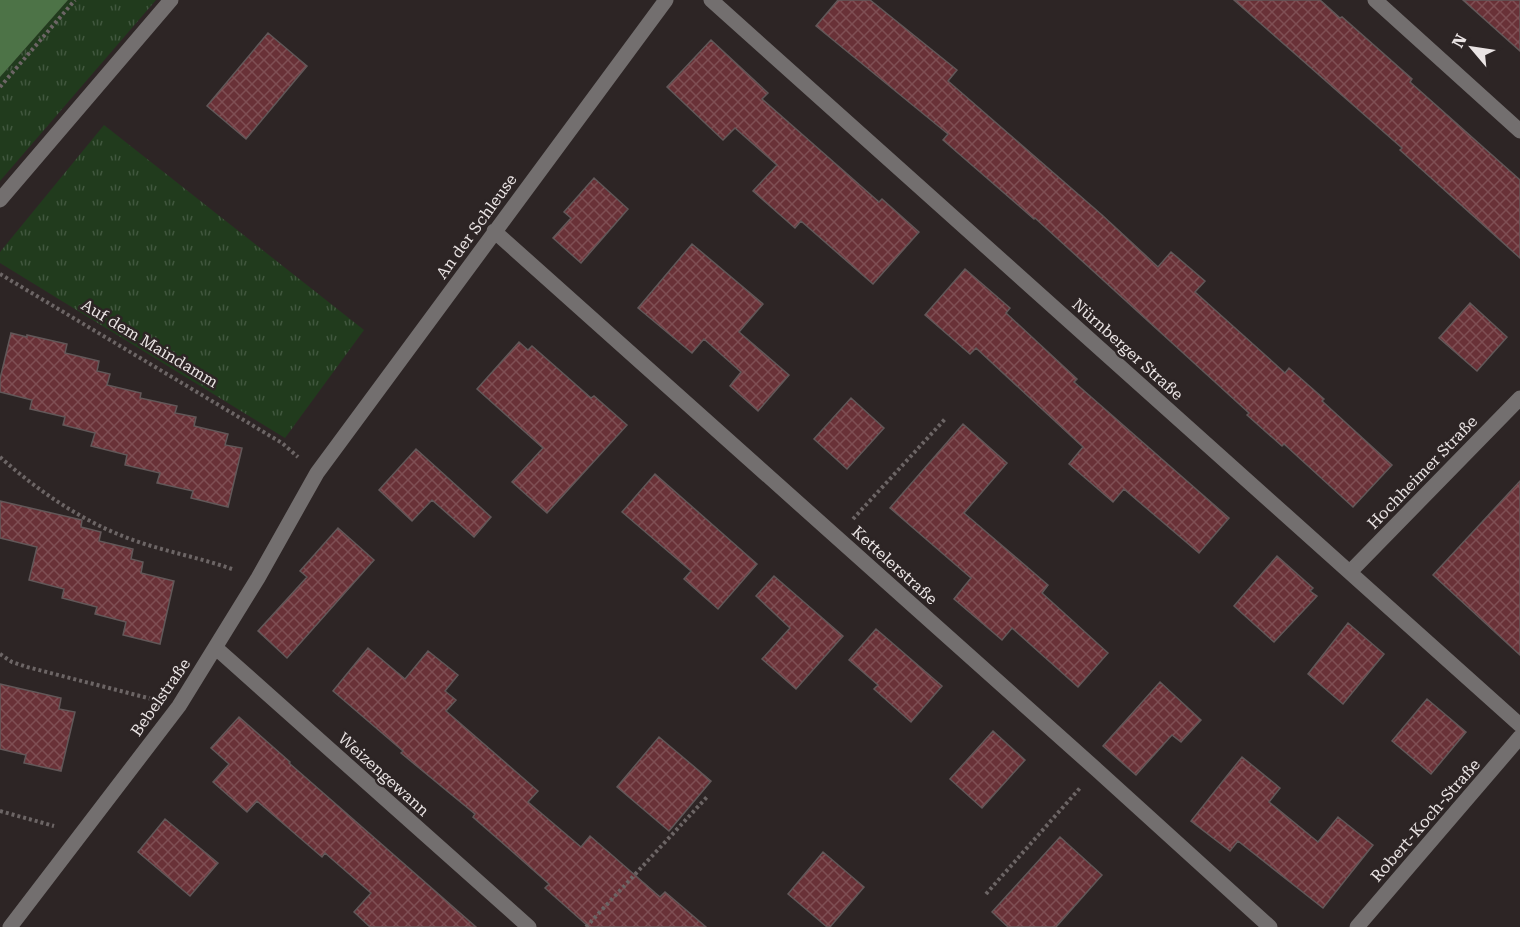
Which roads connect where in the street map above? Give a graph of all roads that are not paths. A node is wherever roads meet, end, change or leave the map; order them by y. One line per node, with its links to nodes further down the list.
1 (171, 0): 6 (street)
2 (666, 0): 7 (street, An der Schleuse)
3 (711, 0): 10 (street, Nürnberger Straße)
4 (1375, 0): 5 (street)
5 (1520, 131)
6 (0, 200)
7 (494, 231): 9 (street, An der Schleuse); 16 (street, Kettelerstraße)
8 (1520, 398): 10 (street, Hochheimer Straße)
9 (317, 473): 11 (street, Bebelstraße)
10 (1350, 572): 12 (street, Nürnberger Straße)
11 (216, 648): 14 (street, Bebelstraße); 15 (street, Weizengewann)
12 (1520, 724)
13 (1520, 737): 17 (street, Robert-Koch-Straße)
14 (10, 927)
15 (529, 927)
16 (1270, 927)
17 (1357, 927)

